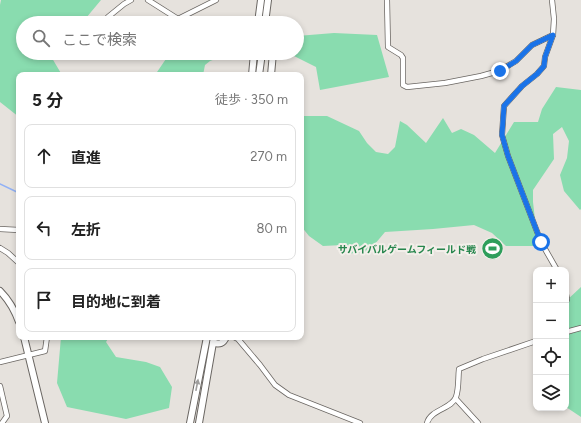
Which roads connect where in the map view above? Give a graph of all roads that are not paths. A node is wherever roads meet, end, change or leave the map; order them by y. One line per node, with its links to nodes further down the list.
1 (132, 0): 8 (street)
2 (148, 0): 9 (street)
3 (216, 0): 10 (street)
4 (261, 0): 11 (street)
5 (268, 0): 12 (street)
6 (387, 0): 13 (street)
7 (552, 0): 13 (street)
8 (109, 16)
9 (172, 16)
10 (186, 16)
11 (259, 16)
12 (266, 16)
13 (553, 35): 24 (street)
14 (253, 60): 17 (street)
15 (261, 60): 18 (street)
16 (273, 60): 19 (street)
17 (252, 72)
18 (259, 72)
19 (271, 72)
20 (0, 229): 21 (street)
21 (16, 230)
22 (0, 248): 23 (street)
23 (16, 260)
24 (555, 267)
25 (0, 291): 26 (street)
26 (16, 316)
27 (581, 328): 28 (street)
28 (569, 331)
29 (25, 340): 36 (street)
30 (47, 340): 36 (street)
31 (205, 340): 44 (street, one-way to 31)
32 (213, 340): 33 (street); 45 (street)
33 (225, 340)
34 (239, 340): 46 (street)
35 (533, 343): 39 (street)
36 (28, 355): 37 (street); 43 (street)
37 (0, 362)
38 (0, 386): 41 (street)
39 (456, 398): 47 (street); 48 (street)
40 (0, 405): 41 (street)
41 (6, 408): 42 (street)
42 (2, 423)
43 (45, 423)
44 (190, 423)
45 (199, 423)
46 (360, 423)
47 (427, 423)
48 (478, 423)

